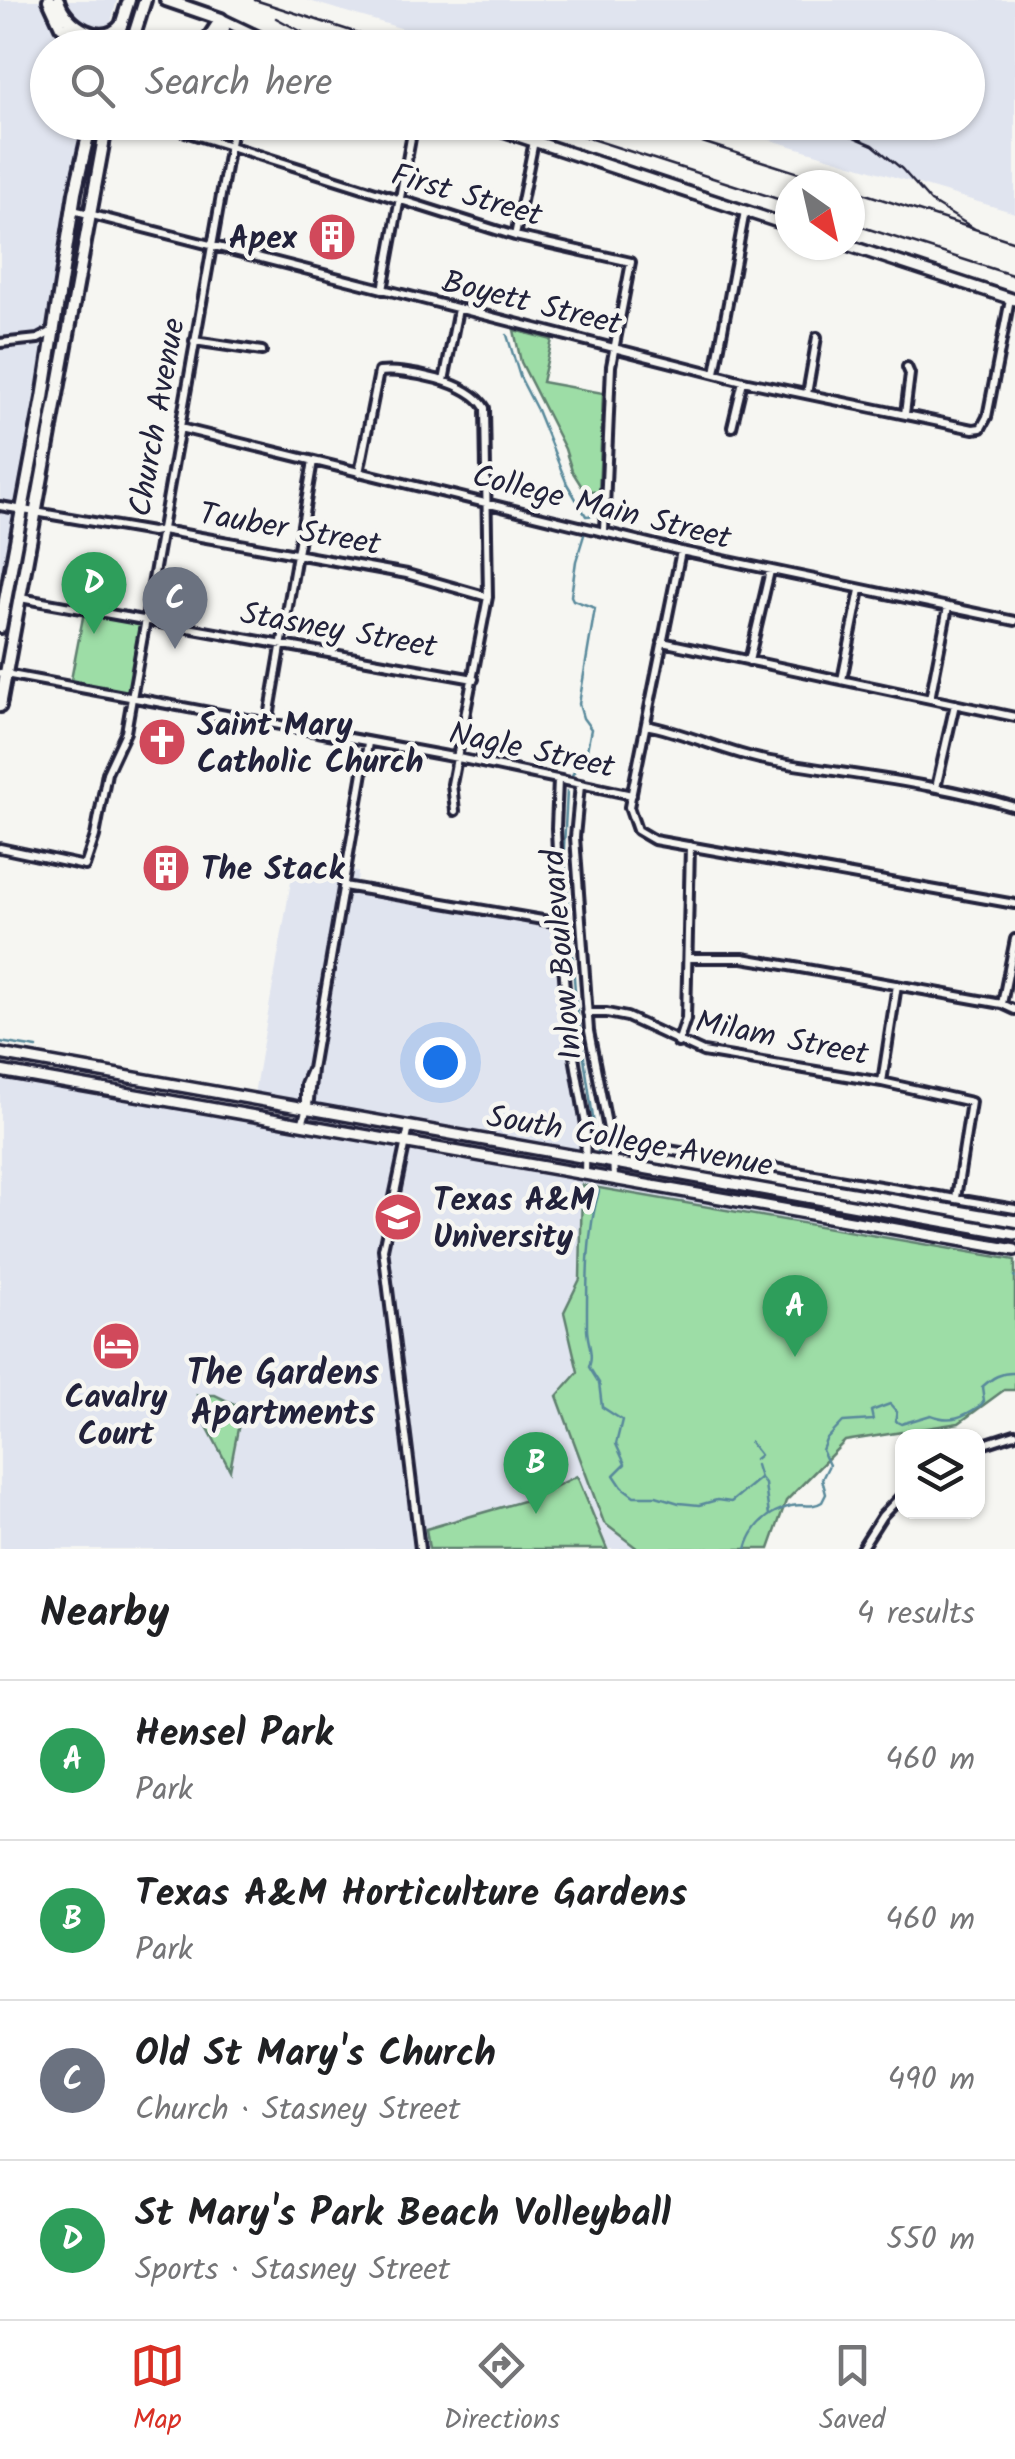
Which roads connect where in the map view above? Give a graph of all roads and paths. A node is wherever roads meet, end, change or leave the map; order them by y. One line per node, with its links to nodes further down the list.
1 (41, 0): 7 (main road)
2 (49, 0): 7 (main road)
3 (58, 0): 11 (main road)
4 (130, 0): 9 (main road)
5 (146, 0): 14 (main road)
6 (168, 0): 8 (main road)
7 (55, 17): 10 (main road)
8 (220, 19): 15 (main road); 16 (main road); 17 (main road)
9 (122, 24): 12 (main road); 13 (main road)
10 (67, 30)
11 (85, 30)
12 (117, 30)
13 (120, 30)
14 (138, 30)
15 (213, 30)
16 (224, 30)
17 (245, 30)
18 (87, 140): 27 (main road)
19 (103, 140): 29 (main road)
20 (213, 140): 25 (street, First Street)
21 (231, 140): 25 (street, Church Avenue)
22 (411, 140): 26 (street)
23 (528, 140): 24 (main road)
24 (534, 142): 28 (main road); 31 (street)
25 (230, 145): 26 (street, First Street); 32 (street, Church Avenue)
26 (400, 202): 31 (street, First Street); 34 (street)
27 (73, 210): 29 (street, Boyett Street); 37 (main road)
28 (746, 211): 30 (main road); 44 (street)
29 (88, 214): 32 (street, Boyett Street); 56 (main road)
30 (775, 221)
31 (514, 236): 41 (street, First Street)
32 (212, 247): 34 (street, Boyett Street); 39 (street, Church Avenue)
33 (865, 251): 35 (main road)
34 (382, 290): 36 (street, Boyett Street)
35 (1013, 300): 48 (street, Boyett Street)
36 (458, 310): 41 (street, Boyett Street); 45 (street)
37 (54, 330): 40 (street); 55 (main road)
38 (817, 337): 47 (street)
39 (194, 341): 42 (street); 50 (street, Church Avenue)
40 (0, 343)
41 (614, 348): 44 (street, Boyett Street); 58 (street)
42 (262, 351)
43 (907, 367): 48 (street)
44 (715, 373): 46 (street, Boyett Street)
45 (444, 382): 52 (street); 53 (street)
46 (744, 382): 47 (street, Boyett Street); 49 (street)
47 (806, 394): 48 (street, Boyett Street)
48 (905, 414)
49 (732, 427)
50 (180, 428): 51 (street, College Main Street); 57 (street, Church Avenue)
51 (312, 461): 52 (street, College Main Street); 60 (street)
52 (359, 472): 53 (street, College Main Street)
53 (488, 504): 58 (street, College Main Street); 63 (street)
54 (0, 506): 55 (street, Tauber Street)
55 (22, 510): 56 (street, Tauber Street); 68 (main road)
56 (36, 512): 57 (street, Tauber Street); 64 (main road)
57 (162, 530): 60 (street, Tauber Street); 66 (street, Church Avenue)
58 (604, 531): 59 (street, College Main Street)
59 (681, 551): 61 (street, College Main Street); 69 (street)
60 (296, 554): 63 (street, Tauber Street); 70 (street)
61 (770, 572): 62 (street, College Main Street); 71 (street)
62 (860, 590): 65 (street, College Main Street); 74 (street)
63 (488, 597): 73 (street)
64 (19, 598): 66 (street, Stasney Street); 72 (main road)
65 (948, 607): 67 (street, College Main Street); 75 (street)
66 (146, 621): 70 (street, Stasney Street); 76 (street, Church Avenue)
67 (1015, 621)
68 (0, 627)
69 (662, 642): 71 (street); 81 (street)
70 (281, 644): 73 (street, Stasney Street); 80 (street)
71 (749, 661): 74 (street)
72 (3, 674): 76 (street, Nagle Street); 78 (main road)
73 (474, 679): 83 (street)
74 (842, 680): 75 (street)
75 (930, 699): 77 (street)
76 (132, 700): 80 (street, Nagle Street); 91 (street, Church Avenue)
77 (955, 704): 79 (street); 86 (street)
78 (0, 706)
79 (1015, 717)
80 (268, 723): 82 (street, Nagle Street)
81 (646, 725): 86 (street); 87 (street)
82 (368, 743): 83 (street, Nagle Street); 92 (street)
83 (458, 758): 84 (street, Nagle Street); 89 (street)
84 (558, 780): 85 (street, Nagle Street); 94 (street, Inlow Boulevard)
85 (580, 784): 87 (street, Nagle Street); 100 (street, Inlow Boulevard)
86 (936, 788): 88 (street)
87 (632, 795): 90 (street, Nagle Street)
88 (1015, 808)
89 (455, 812)
90 (690, 846): 93 (street, Nagle Street); 96 (street)
91 (0, 848)
92 (344, 886): 94 (street); 107 (street)
93 (1015, 904)
94 (560, 923): 114 (street, Inlow Boulevard)
95 (1015, 939): 98 (street)
96 (688, 958): 97 (street); 101 (street)
97 (897, 985): 98 (street); 105 (street)
98 (1002, 1004): 99 (street)
99 (1015, 1010)
100 (588, 1013): 101 (street, Milam Street); 110 (street, Inlow Boulevard)
101 (678, 1043): 105 (street, Milam Street)
102 (0, 1054): 104 (main road, South College Avenue)
103 (0, 1071): 106 (main road, South College Avenue)
104 (140, 1079): 106 (main road); 107 (main road, South College Avenue)
105 (882, 1082): 118 (street, Milam Street)
106 (138, 1096): 108 (main road, South College Avenue)
107 (305, 1108): 108 (street); 109 (main road, South College Avenue)
108 (302, 1125): 111 (main road, South College Avenue)
109 (409, 1126): 111 (street); 112 (main road, South College Avenue)
110 (610, 1140): 115 (street, Inlow Boulevard); 118 (street)
111 (406, 1143): 113 (main road, South College Avenue); 127 (street)
112 (499, 1143): 113 (main road); 114 (main road, South College Avenue)
113 (497, 1159): 116 (main road, South College Avenue)
114 (587, 1159): 115 (main road, South College Avenue); 116 (street, Inlow Boulevard)
115 (615, 1163): 117 (street, Inlow Boulevard); 119 (main road, South College Avenue)
116 (585, 1175): 117 (main road, South College Avenue)
117 (614, 1180): 121 (main road, South College Avenue)
118 (956, 1198): 120 (street)
119 (835, 1202): 121 (main road); 122 (main road, South College Avenue)
120 (1015, 1209)
121 (832, 1218): 123 (main road, South College Avenue)
122 (1015, 1234)
123 (1015, 1250)
124 (1015, 1434): 125 (street)
125 (985, 1444)
126 (895, 1502): 128 (street)
127 (420, 1549)
128 (861, 1549)

